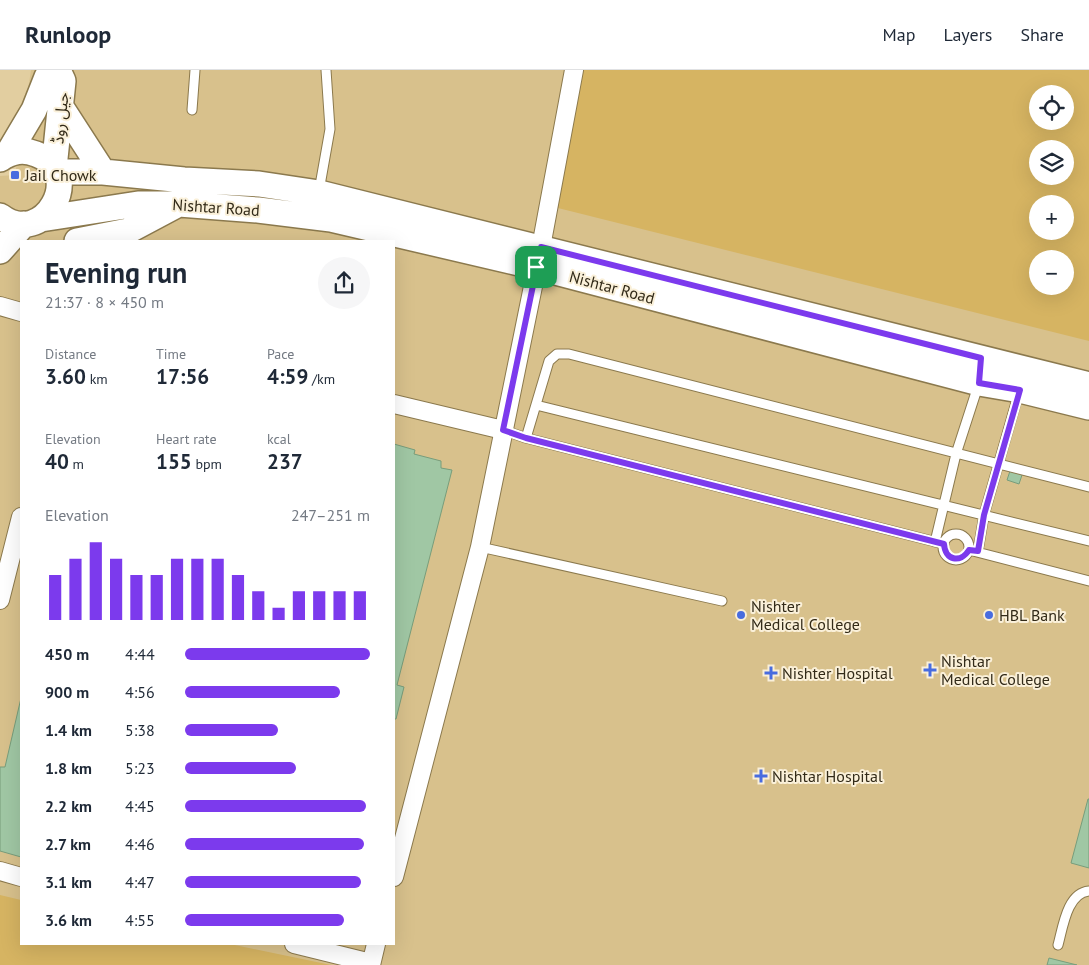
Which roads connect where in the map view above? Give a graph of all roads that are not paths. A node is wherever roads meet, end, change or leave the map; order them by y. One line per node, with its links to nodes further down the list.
1 (53, 70): 8 (main road, جیل روڈ)
2 (58, 70): 6 (main road, جیل روڈ)
3 (196, 70): 7 (lane)
4 (326, 70): 12 (lane)
5 (574, 70): 18 (street)
6 (61, 107): 9 (main road, جیل روڈ); 10 (main road)
7 (192, 110)
8 (5, 156): 9 (main road)
9 (55, 170): 10 (main road); 14 (main road, جیل روڈ)
10 (102, 172): 11 (main road)
11 (182, 192): 12 (main road, Nishtar Road); 14 (main road, Nishtar Road); 15 (main road); 18 (main road, Nishtar Road)
12 (318, 193): 18 (main road, Nishtar Road)
13 (0, 216): 14 (main road)
14 (32, 221): 16 (main road, جیل روڈ)
15 (82, 240)
16 (0, 251)
17 (20, 254): 19 (main road)
18 (539, 257): 22 (main road, Nishtar Road); 28 (street)
19 (0, 258)
20 (0, 306): 21 (street)
21 (20, 312)
22 (980, 370): 23 (main road, Nishtar Road); 24 (main road, Nishtar Road); 30 (lane)
23 (1089, 385)
24 (1020, 390): 27 (main road, Nishtar Road); 31 (lane)
25 (395, 404): 28 (street)
26 (536, 404): 29 (lane); 30 (lane); 33 (lane)
27 (1089, 407)
28 (503, 430): 29 (lane); 38 (street)
29 (526, 438): 37 (lane)
30 (956, 454): 31 (lane); 33 (lane)
31 (999, 464): 32 (lane); 34 (lane)
32 (1089, 486)
33 (944, 505): 34 (lane); 37 (lane)
34 (984, 515): 36 (lane); 39 (lane)
35 (20, 521): 41 (street)
36 (1089, 541)
37 (939, 543): 39 (lane); 39 (lane)
38 (480, 547): 42 (lane); 44 (street)
39 (973, 551): 40 (lane)
40 (1089, 581)
41 (0, 600)
42 (722, 601)
43 (0, 871): 45 (street)
44 (395, 873)
45 (20, 877)
46 (1089, 891): 49 (lane)
47 (298, 945): 50 (street)
48 (376, 945): 50 (street)
49 (1058, 945)
50 (371, 964)

